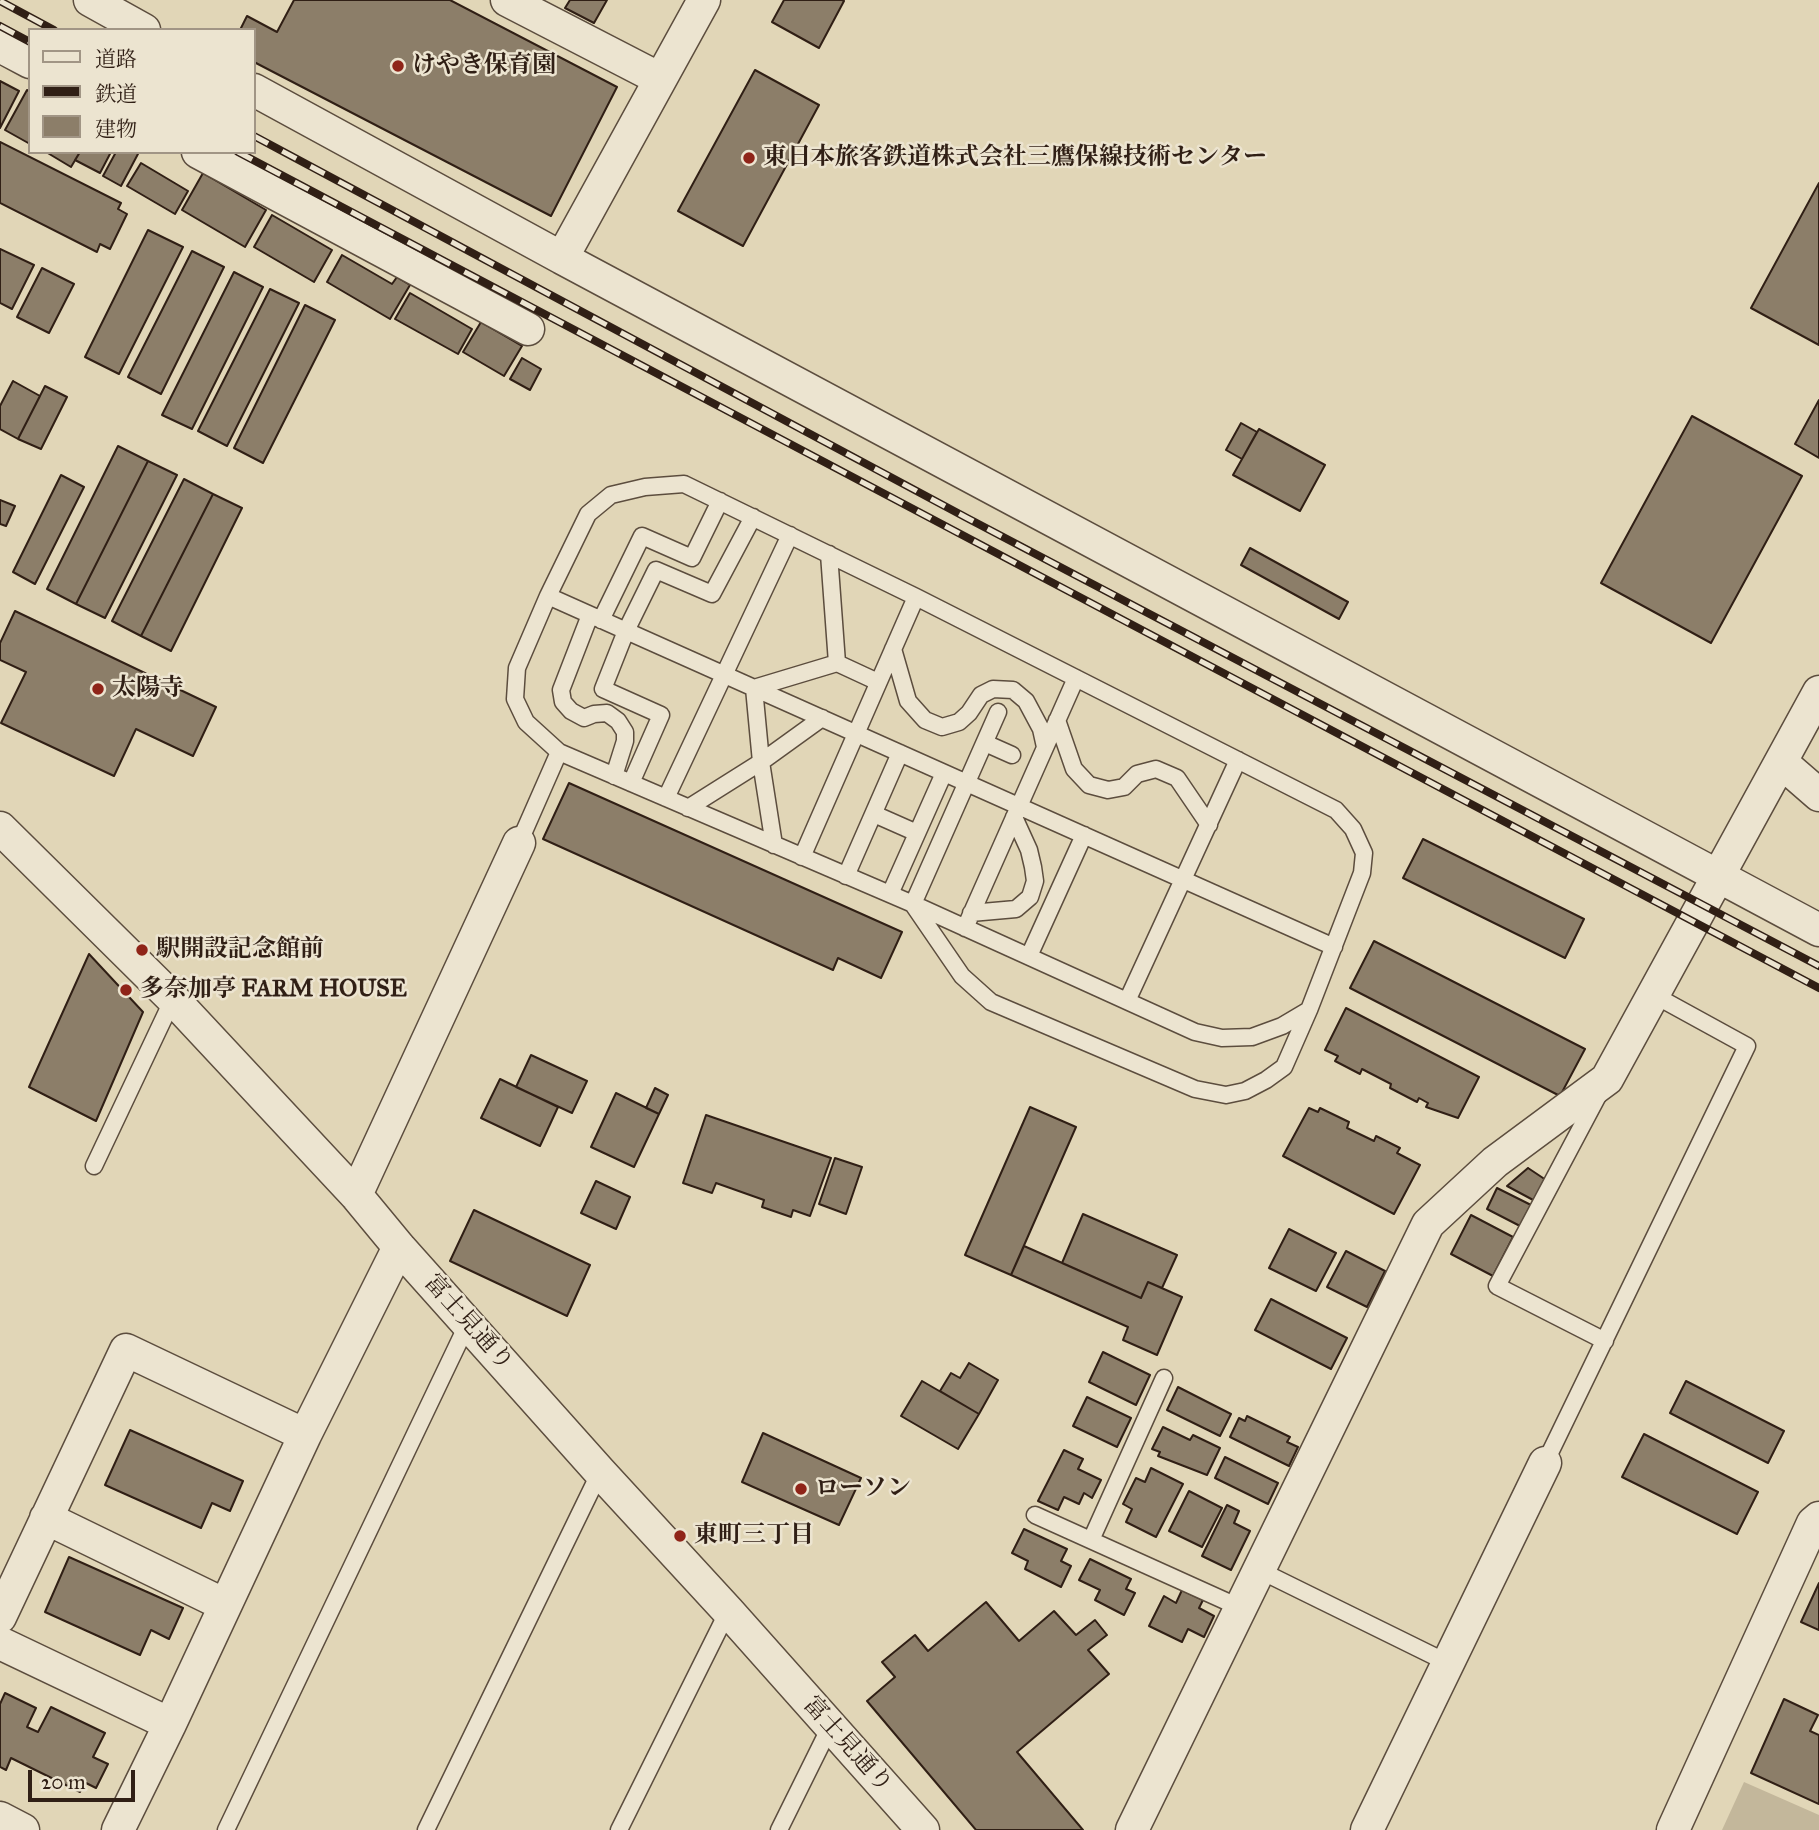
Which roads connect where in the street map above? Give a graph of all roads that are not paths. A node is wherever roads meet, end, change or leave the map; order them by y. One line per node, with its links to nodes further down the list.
1 (90, 0): 4 (street)
2 (507, 0): 7 (street)
3 (704, 0): 7 (street)
4 (140, 28)
5 (0, 46): 6 (street)
6 (28, 61)
7 (660, 79): 10 (street)
8 (256, 91): 10 (street)
9 (202, 154): 11 (street)
10 (562, 258): 56 (street)
11 (528, 329)
12 (720, 501): 13 (lane); 16 (lane); 18 (lane)
13 (753, 517): 14 (lane); 19 (lane)
14 (790, 535): 15 (lane); 22 (lane)
15 (829, 554): 17 (lane); 21 (lane)
16 (548, 596): 18 (lane); 33 (lane)
17 (916, 597): 20 (lane); 23 (lane)
18 (596, 618): 19 (lane); 40 (lane)
19 (626, 631): 22 (lane); 41 (lane)
20 (893, 649): 24 (lane); 32 (lane)
21 (837, 663): 24 (lane); 25 (lane)
22 (725, 675): 25 (lane); 44 (lane)
23 (1076, 678): 29 (lane); 36 (lane)
24 (878, 682): 30 (lane)
25 (754, 688): 28 (lane); 37 (lane)
26 (1819, 692): 38 (street)
27 (999, 712): 31 (lane)
28 (822, 718): 30 (lane); 37 (lane)
29 (1057, 720): 32 (lane); 48 (lane)
30 (856, 733): 34 (lane); 54 (lane)
31 (985, 743): 35 (lane); 42 (lane)
32 (1045, 747): 46 (lane)
33 (559, 751): 40 (lane); 52 (lane)
34 (901, 753): 39 (lane); 47 (lane)
35 (1012, 755)
36 (1238, 760): 48 (lane); 62 (lane)
37 (761, 762): 45 (lane); 53 (lane)
38 (1781, 762): 43 (street); 56 (street)
39 (944, 773): 42 (lane); 50 (lane)
40 (614, 776): 41 (lane)
41 (631, 783): 44 (lane)
42 (967, 783): 46 (lane); 59 (lane)
43 (1819, 795)
44 (666, 798): 45 (lane)
45 (688, 808): 53 (lane)
46 (1016, 812): 51 (lane); 60 (lane); 60 (lane)
47 (874, 814): 50 (lane); 55 (lane)
48 (1209, 825): 57 (lane)
49 (0, 828): 65 (street, 富士見通り)
50 (917, 833): 58 (lane)
51 (1084, 835): 57 (lane); 63 (lane)
52 (519, 843): 70 (street)
53 (774, 845): 54 (lane)
54 (802, 857): 55 (lane)
55 (846, 876): 58 (lane)
56 (1718, 876): 61 (street); 64 (street)
57 (1184, 880): 62 (lane); 66 (lane)
58 (890, 894): 59 (lane)
59 (913, 904): 60 (lane); 67 (lane)
60 (968, 920): 63 (lane)
61 (1819, 930)
62 (1334, 947): 67 (lane)
63 (1029, 956): 66 (lane)
64 (1654, 995): 68 (street); 73 (lane)
65 (173, 999): 69 (lane); 70 (street, 富士見通り)
66 (1127, 1001): 67 (lane)
67 (1309, 1010)
68 (1607, 1079): 73 (lane); 82 (street)
69 (94, 1166)
70 (356, 1195): 71 (street, 富士見通り)
71 (399, 1247): 72 (street, 富士見通り); 75 (street)
72 (468, 1323): 77 (street, 富士見通り); 94 (lane)
73 (1605, 1341): 76 (lane)
74 (1164, 1378): 81 (lane)
75 (305, 1435): 79 (street); 83 (street)
76 (1545, 1463): 88 (street)
77 (600, 1472): 85 (street, 富士見通り); 95 (lane)
78 (1035, 1515): 81 (lane)
79 (46, 1518): 83 (street); 86 (street)
80 (1819, 1518): 101 (street)
81 (1091, 1540): 84 (lane)
82 (1259, 1570): 84 (street); 88 (lane)
83 (225, 1605): 89 (street)
84 (1241, 1608): 99 (street)
85 (728, 1611): 90 (street, 富士見通り); 96 (lane)
86 (0, 1617)
87 (0, 1643): 89 (street)
88 (1446, 1662): 100 (street)
89 (170, 1724): 93 (street)
90 (830, 1727): 97 (lane); 98 (street, 富士見通り)
91 (0, 1818): 92 (street)
92 (23, 1830)
93 (118, 1830)
94 (226, 1830)
95 (426, 1830)
96 (619, 1830)
97 (779, 1830)
98 (923, 1830)
99 (1132, 1830)
100 (1367, 1830)
101 (1673, 1830)

